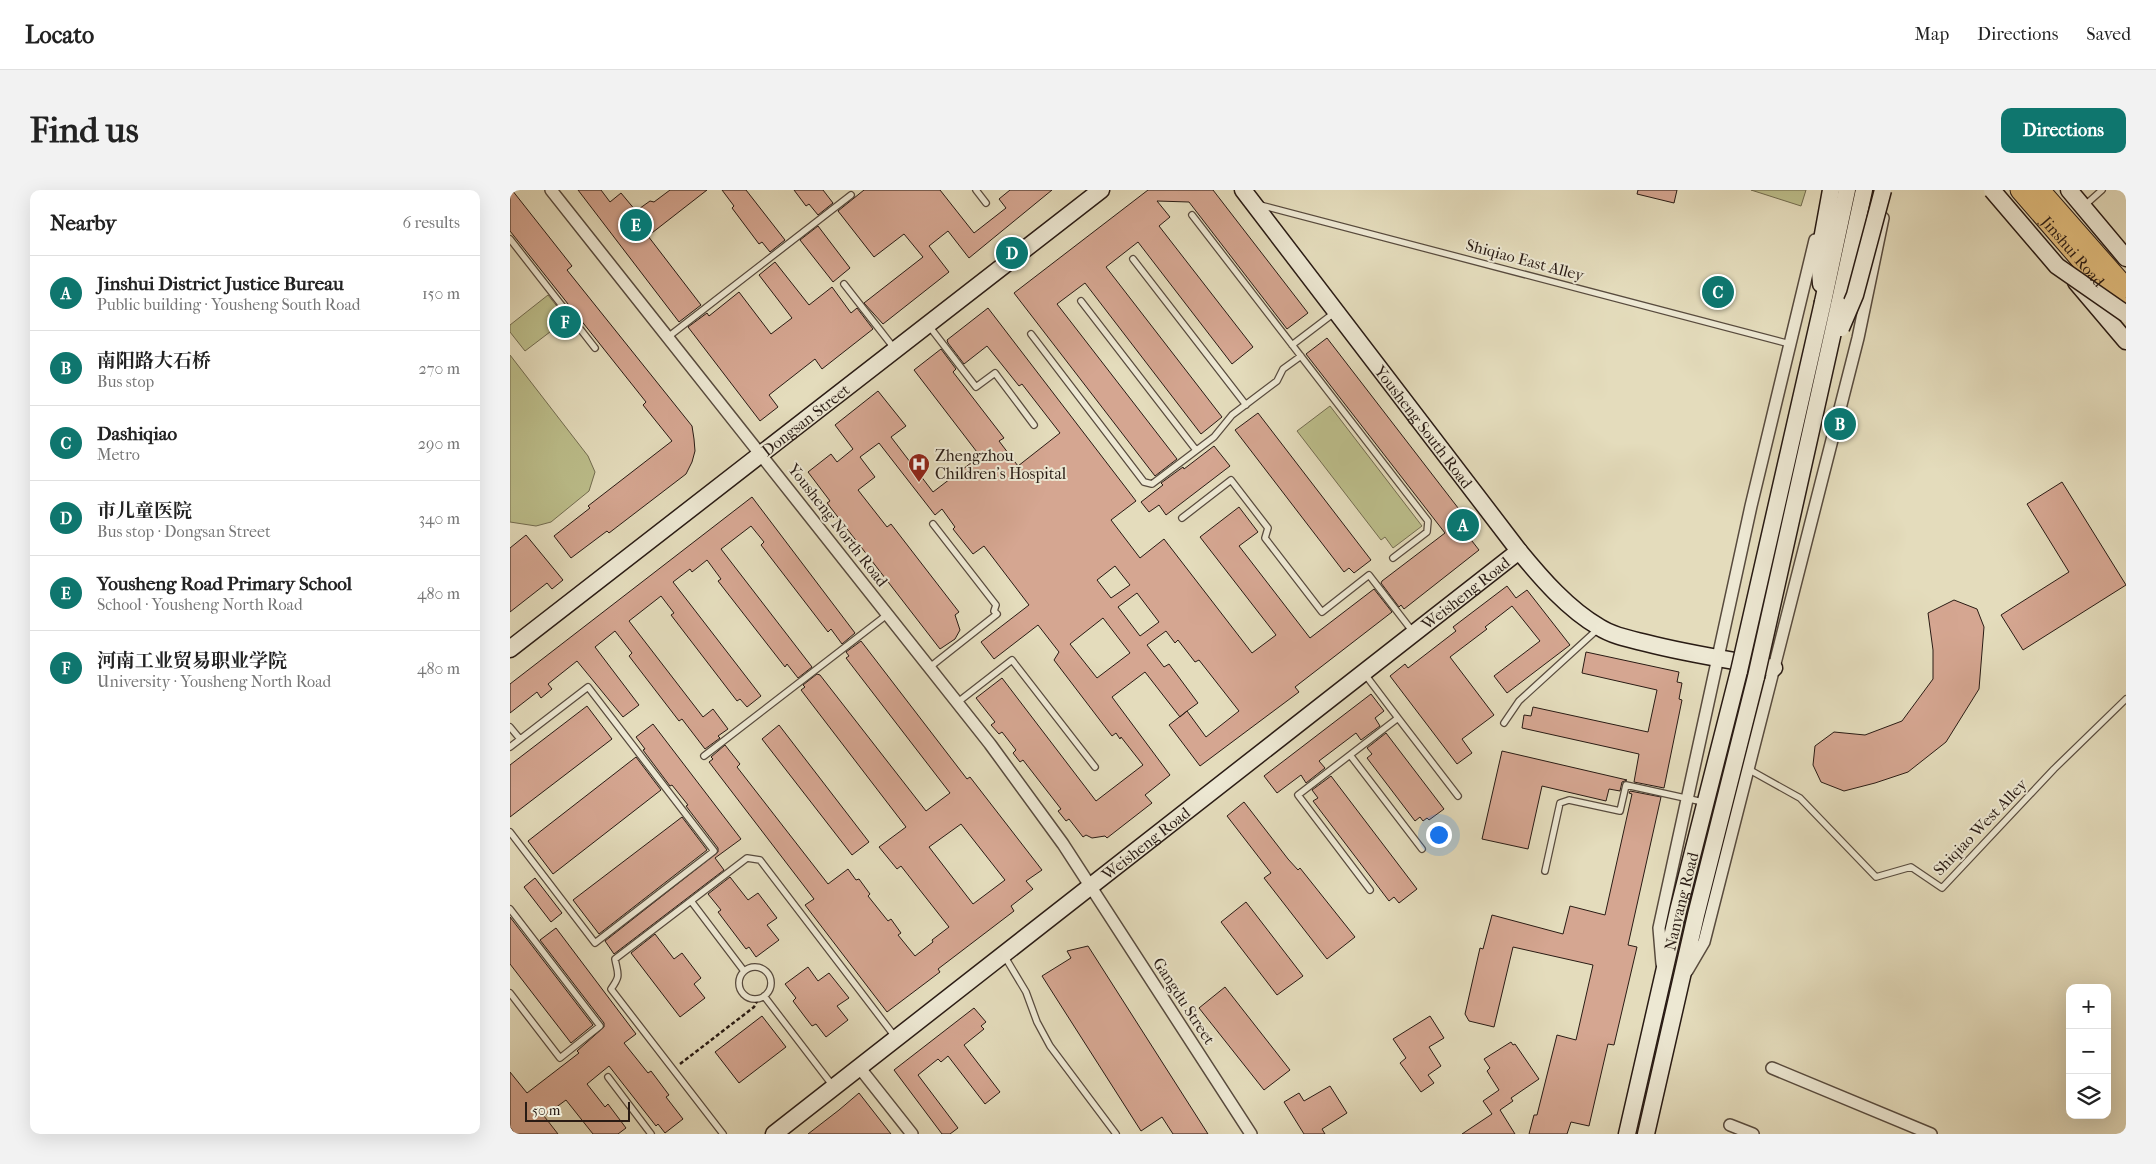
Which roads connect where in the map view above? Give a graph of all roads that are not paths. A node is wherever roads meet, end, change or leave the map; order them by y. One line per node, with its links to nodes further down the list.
1 (552, 190): 32 (street, Yousheng North Road)
2 (976, 190): 18 (lane)
3 (1101, 190): 30 (street, Dongsan Street)
4 (1827, 190): 34 (street)
5 (1831, 190): 27 (street)
6 (1847, 190): 27 (street, Nanyang Road)
7 (1864, 190): 39 (street, bridge)
8 (1882, 190): 39 (street, bridge)
9 (1889, 190): 54 (street)
10 (1992, 190): 29 (street, bridge)
11 (1996, 190): 33 (street)
12 (2020, 190): 29 (main road, Jinshui Road)
13 (2069, 190): 19 (street)
14 (2102, 190): 19 (lane)
15 (2043, 192): 25 (main road, Jinshui Road)
16 (851, 195): 32 (lane)
17 (1248, 196): 28 (street, Yousheng South Road); 34 (lane, Shiqiao East Alley)
18 (986, 203)
19 (2083, 207): 22 (street)
20 (1192, 215): 35 (lane)
21 (510, 239): 36 (lane)
22 (2126, 258)
23 (1133, 259): 40 (lane)
24 (844, 284): 37 (lane)
25 (2126, 288)
26 (1081, 301): 42 (lane)
27 (1823, 302): 69 (street, Nanyang Road, bridge)
28 (1335, 312): 35 (lane); 46 (street, Yousheng South Road)
29 (2126, 313)
30 (928, 324): 37 (street, Dongsan Street); 41 (lane)
31 (1032, 334): 42 (lane)
32 (668, 337): 43 (street, Yousheng North Road)
33 (2126, 341)
34 (1790, 344): 52 (street)
35 (1292, 345): 38 (lane)
36 (596, 348)
37 (895, 350): 43 (street, Dongsan Street)
38 (1301, 356): 40 (lane); 47 (lane)
39 (1827, 360): 80 (street, Nanyang Road, bridge)
40 (1246, 405): 42 (lane)
41 (1034, 424)
42 (1196, 450)
43 (761, 454): 48 (street, Yousheng North Road); 51 (street, Dongsan Street)
44 (1182, 518): 50 (lane)
45 (933, 524): 53 (lane)
46 (1519, 551): 49 (street, Yousheng South Road); 50 (street, Weisheng Road)
47 (1393, 558)
48 (888, 614): 53 (street, Yousheng North Road); 64 (lane)
49 (1600, 628): 52 (street, Yousheng South Road); 59 (lane)
50 (1414, 633): 55 (street, Weisheng Road)
51 (510, 649)
52 (1718, 658): 54 (street, Yousheng South Road); 68 (street)
53 (930, 667): 57 (street, Yousheng North Road)
54 (1774, 668): 66 (street)
55 (1364, 673): 58 (lane); 73 (street, Weisheng Road)
56 (2126, 699): 66 (lane, Shiqiao West Alley)
57 (958, 702): 65 (lane); 73 (street, Yousheng North Road)
58 (1398, 718): 63 (lane); 67 (lane)
59 (1504, 723)
60 (510, 727): 61 (lane)
61 (520, 739): 62 (lane); 70 (lane)
62 (510, 747)
63 (1350, 755): 71 (lane); 74 (lane)
64 (704, 756)
65 (1095, 767)
66 (1748, 768): 80 (street)
67 (1458, 796)
68 (1687, 798): 69 (lane); 72 (lane); 79 (street)
69 (1706, 803): 79 (street, Nanyang Road)
70 (510, 832)
71 (1422, 849)
72 (1545, 871)
73 (1090, 886): 77 (street, Weisheng Road); 94 (street, Gangdu Street)
74 (1370, 890)
75 (691, 901): 78 (lane); 83 (lane); 90 (lane)
76 (510, 909): 81 (lane)
77 (1004, 954): 83 (street, Weisheng Road); 93 (lane)
78 (744, 971): 82 (lane); 82 (lane)
79 (1663, 979): 95 (street, Nanyang Road)
80 (1680, 984): 96 (street, Nanyang Road)
81 (510, 994)
82 (761, 997): 87 (lane)
83 (897, 1038): 84 (street, Weisheng Road)
84 (860, 1067): 87 (street, Weisheng Road); 92 (street)
85 (1772, 1068): 98 (street)
86 (608, 1077): 89 (lane)
87 (834, 1087): 91 (street, Weisheng Road)
88 (1730, 1125): 97 (street)
89 (651, 1134)
90 (723, 1134)
91 (774, 1134)
92 (912, 1134)
93 (1116, 1134)
94 (1251, 1134)
95 (1628, 1134)
96 (1646, 1134)
97 (1753, 1134)
98 (1931, 1134)

